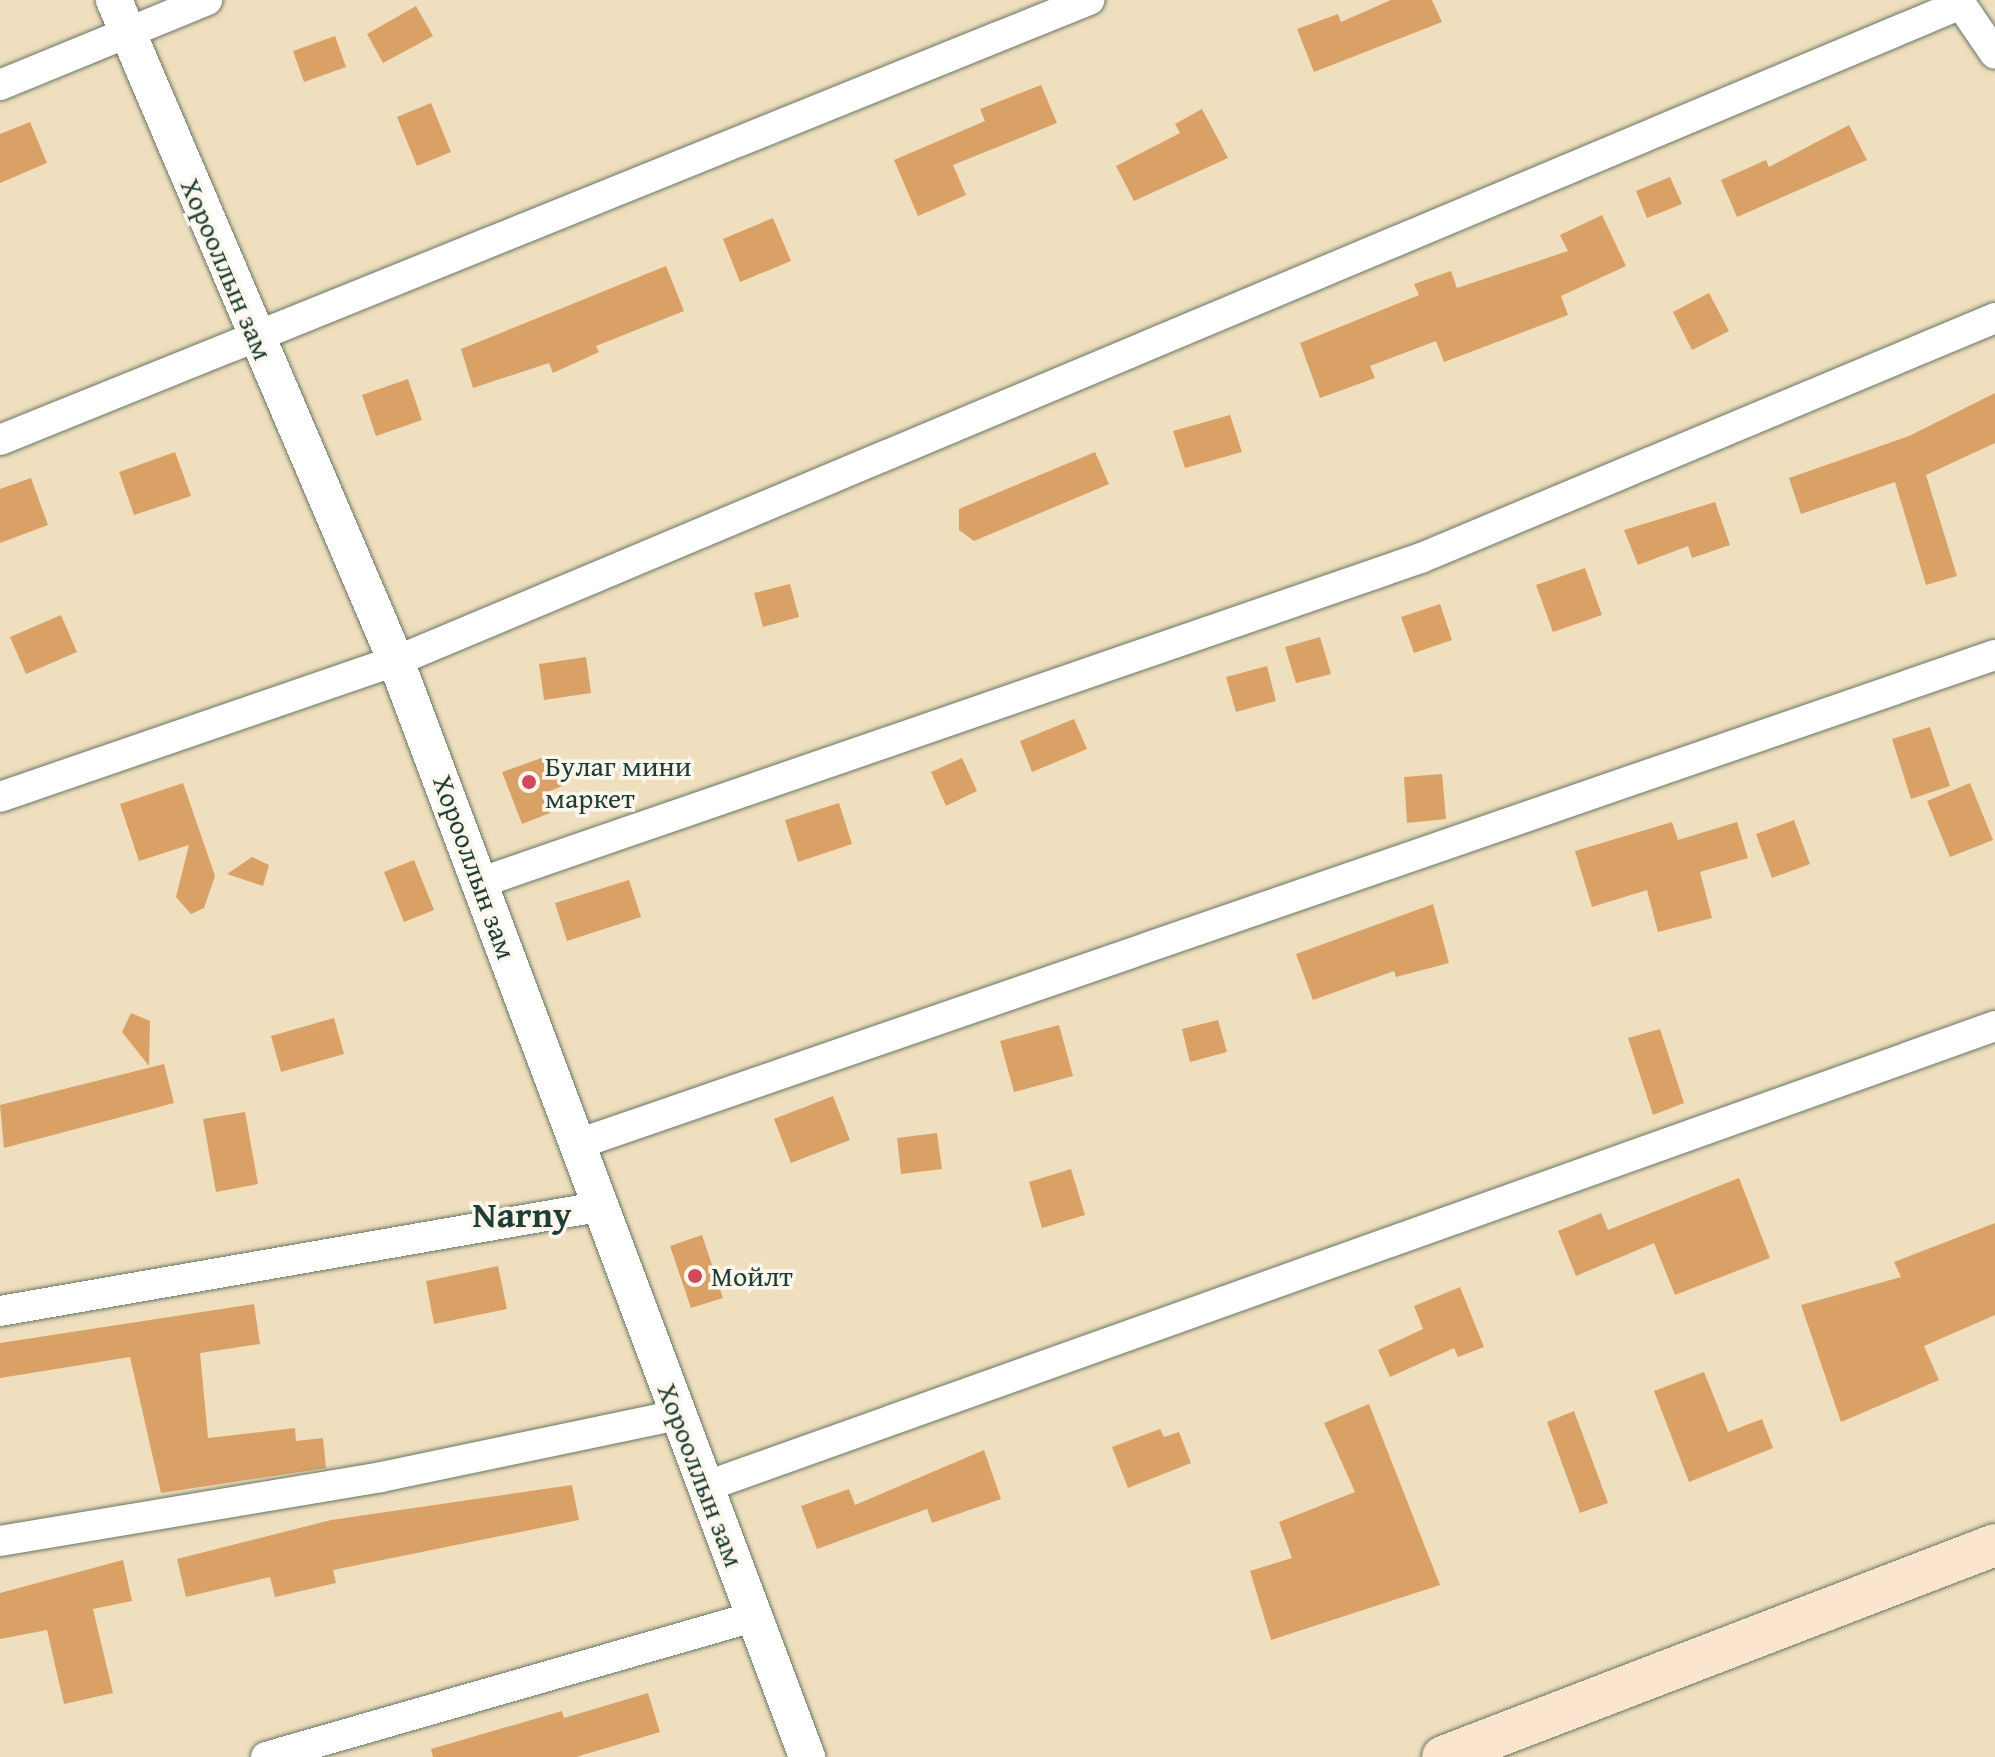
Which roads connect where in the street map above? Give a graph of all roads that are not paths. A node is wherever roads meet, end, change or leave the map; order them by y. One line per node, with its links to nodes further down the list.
1 (114, 0): 5 (street, Хорооллын зам)
2 (207, 0): 5 (street)
3 (1089, 0): 9 (street)
4 (1959, 3): 6 (street); 12 (street)
5 (129, 34): 7 (street); 9 (street, Хорооллын зам)
6 (1995, 54)
7 (0, 85)
8 (1995, 318): 14 (street)
9 (257, 340): 10 (street); 12 (street, Хорооллын зам)
10 (0, 440)
11 (1995, 655): 16 (street)
12 (396, 661): 13 (street); 14 (street, Хорооллын зам)
13 (0, 797)
14 (482, 882): 16 (street, Хорооллын зам)
15 (1995, 1026): 20 (street)
16 (575, 1145): 17 (street, Хорооллын зам)
17 (598, 1207): 18 (street); 19 (street, Хорооллын зам)
18 (0, 1311)
19 (679, 1415): 20 (street, Хорооллын зам); 21 (street)
20 (707, 1486): 23 (street, Хорооллын зам)
21 (0, 1541)
22 (1995, 1545): 26 (main road)
23 (753, 1617): 24 (street, Хорооллын зам); 25 (street)
24 (813, 1753)
25 (266, 1757)
26 (1443, 1757)

